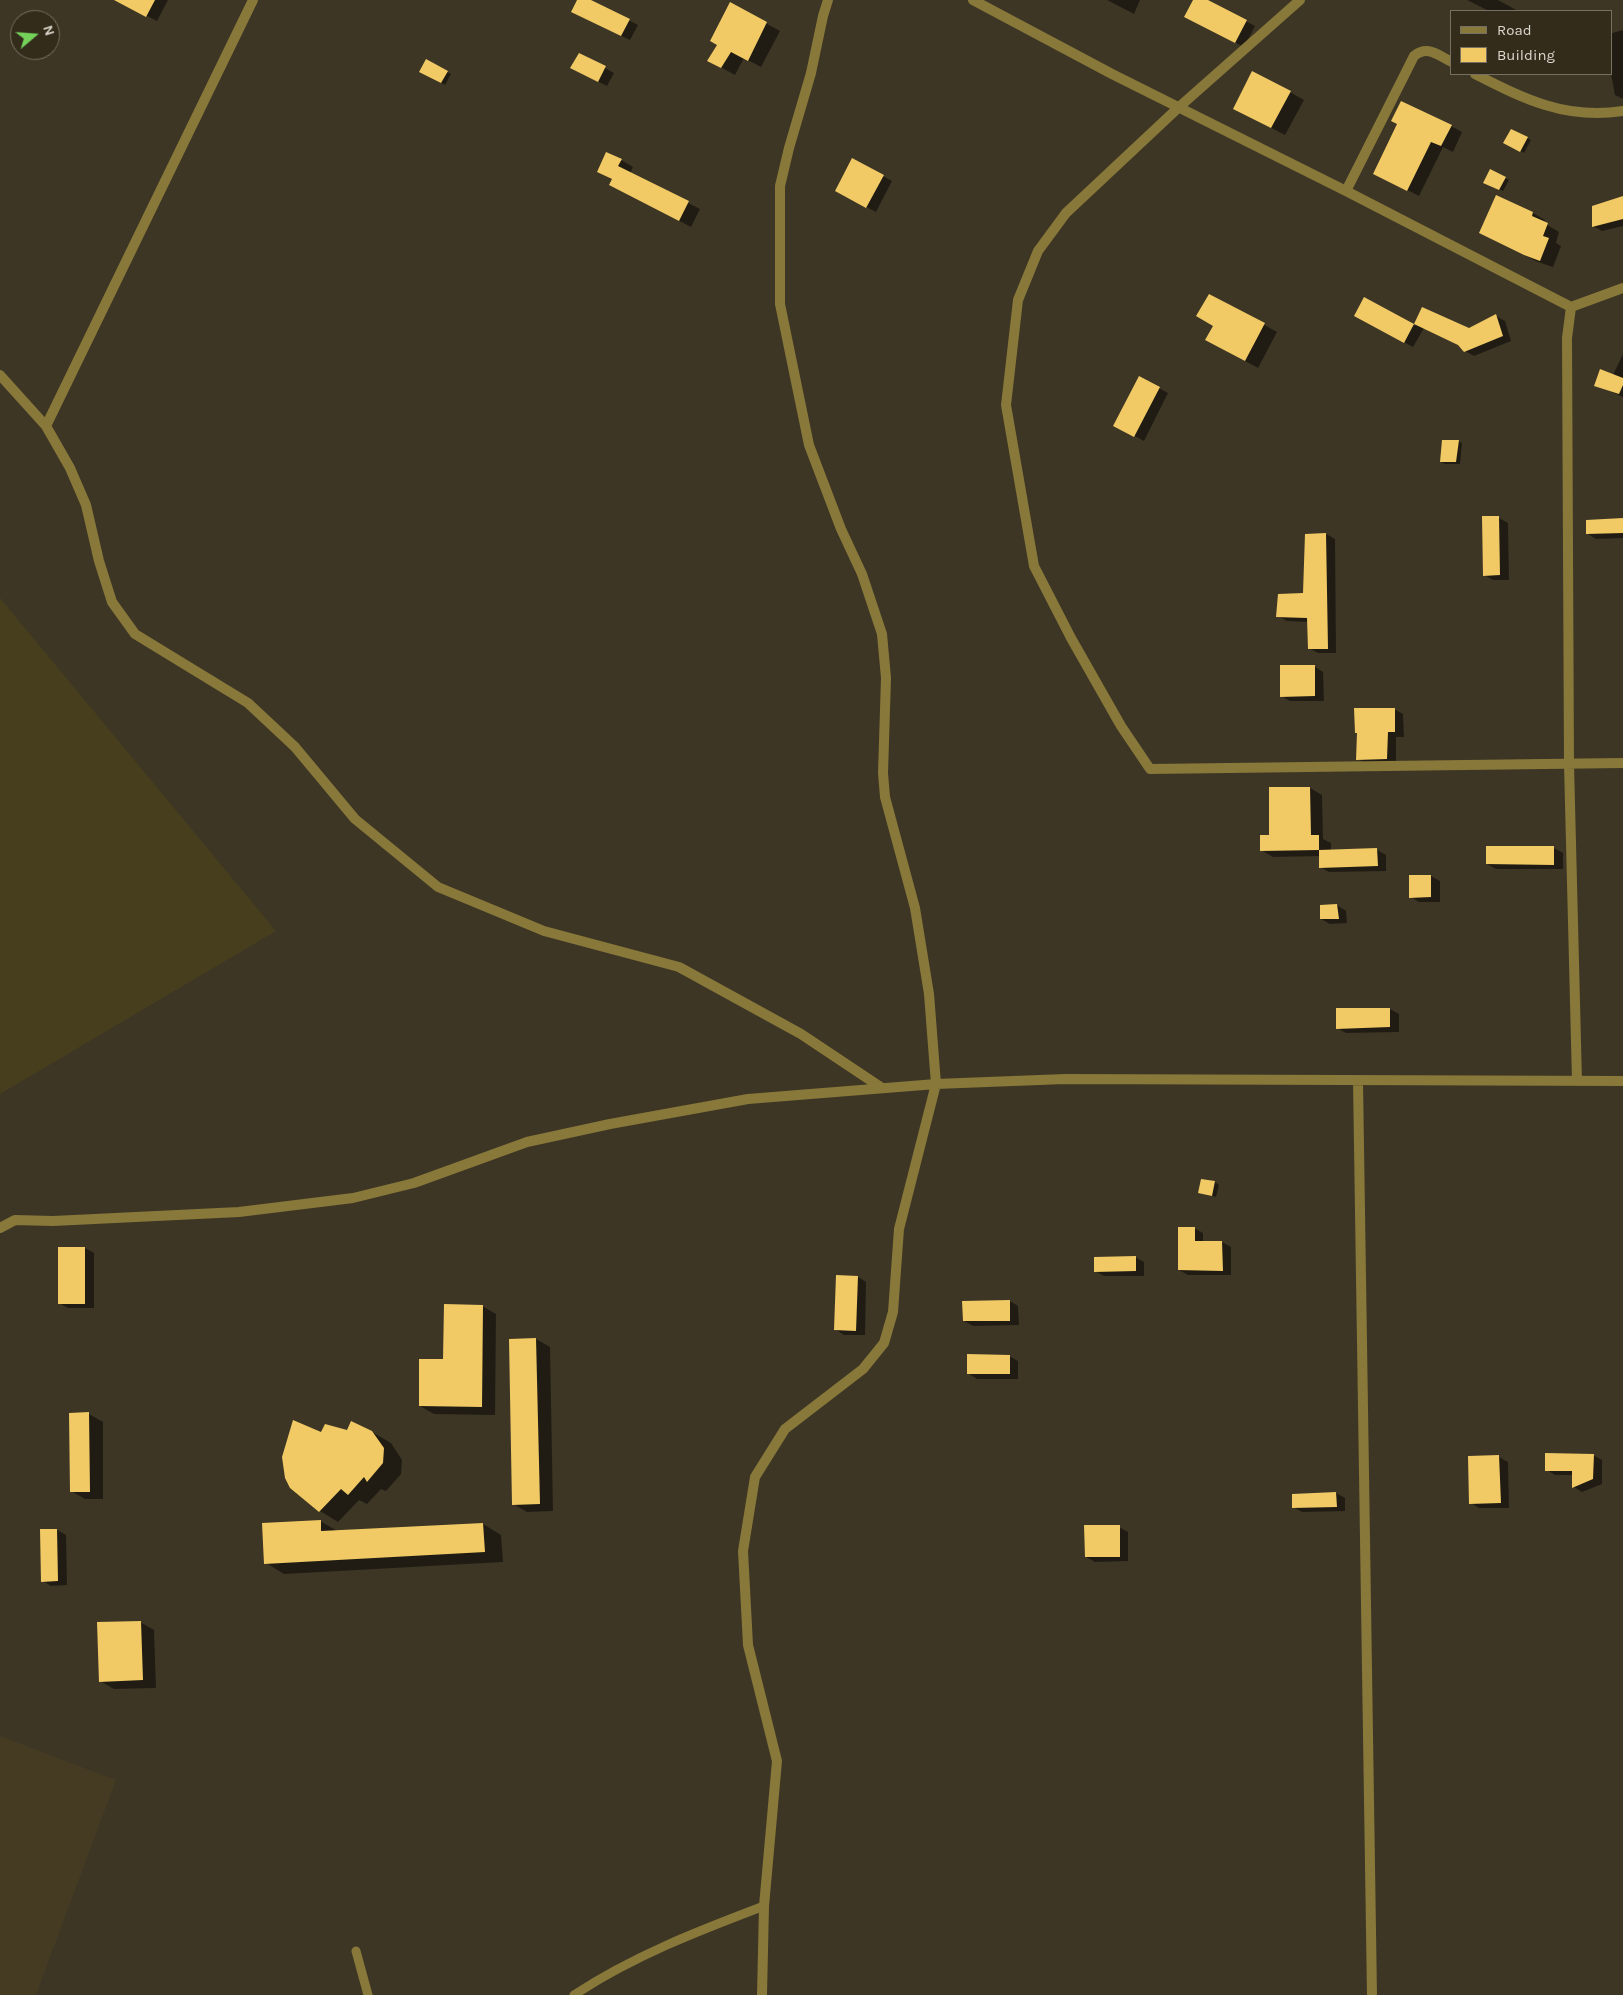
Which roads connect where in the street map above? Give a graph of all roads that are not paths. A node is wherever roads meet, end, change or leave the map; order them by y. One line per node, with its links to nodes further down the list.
1 (253, 0): 13 (street)
2 (828, 0): 19 (street)
3 (973, 0): 7 (street)
4 (1300, 0): 7 (street)
5 (1450, 61): 9 (street)
6 (1477, 75): 8 (street)
7 (1178, 108): 9 (street); 15 (street)
8 (1623, 111)
9 (1346, 191): 11 (street)
10 (1623, 288): 11 (street)
11 (1571, 307): 15 (street)
12 (0, 375): 13 (street)
13 (46, 426): 20 (street)
14 (1623, 763): 15 (street)
15 (1569, 764): 17 (street)
16 (1358, 1081): 17 (street); 19 (street); 29 (street)
17 (1577, 1081): 18 (street)
18 (1623, 1081)
19 (936, 1084): 20 (street); 22 (street)
20 (882, 1088): 21 (street)
21 (0, 1228)
22 (764, 1906): 24 (street); 26 (lane)
23 (356, 1951): 25 (lane)
24 (762, 1981): 27 (street); 28 (street)
25 (368, 1995)
26 (574, 1995)
27 (762, 1995)
28 (771, 1995)
29 (1372, 1995)

